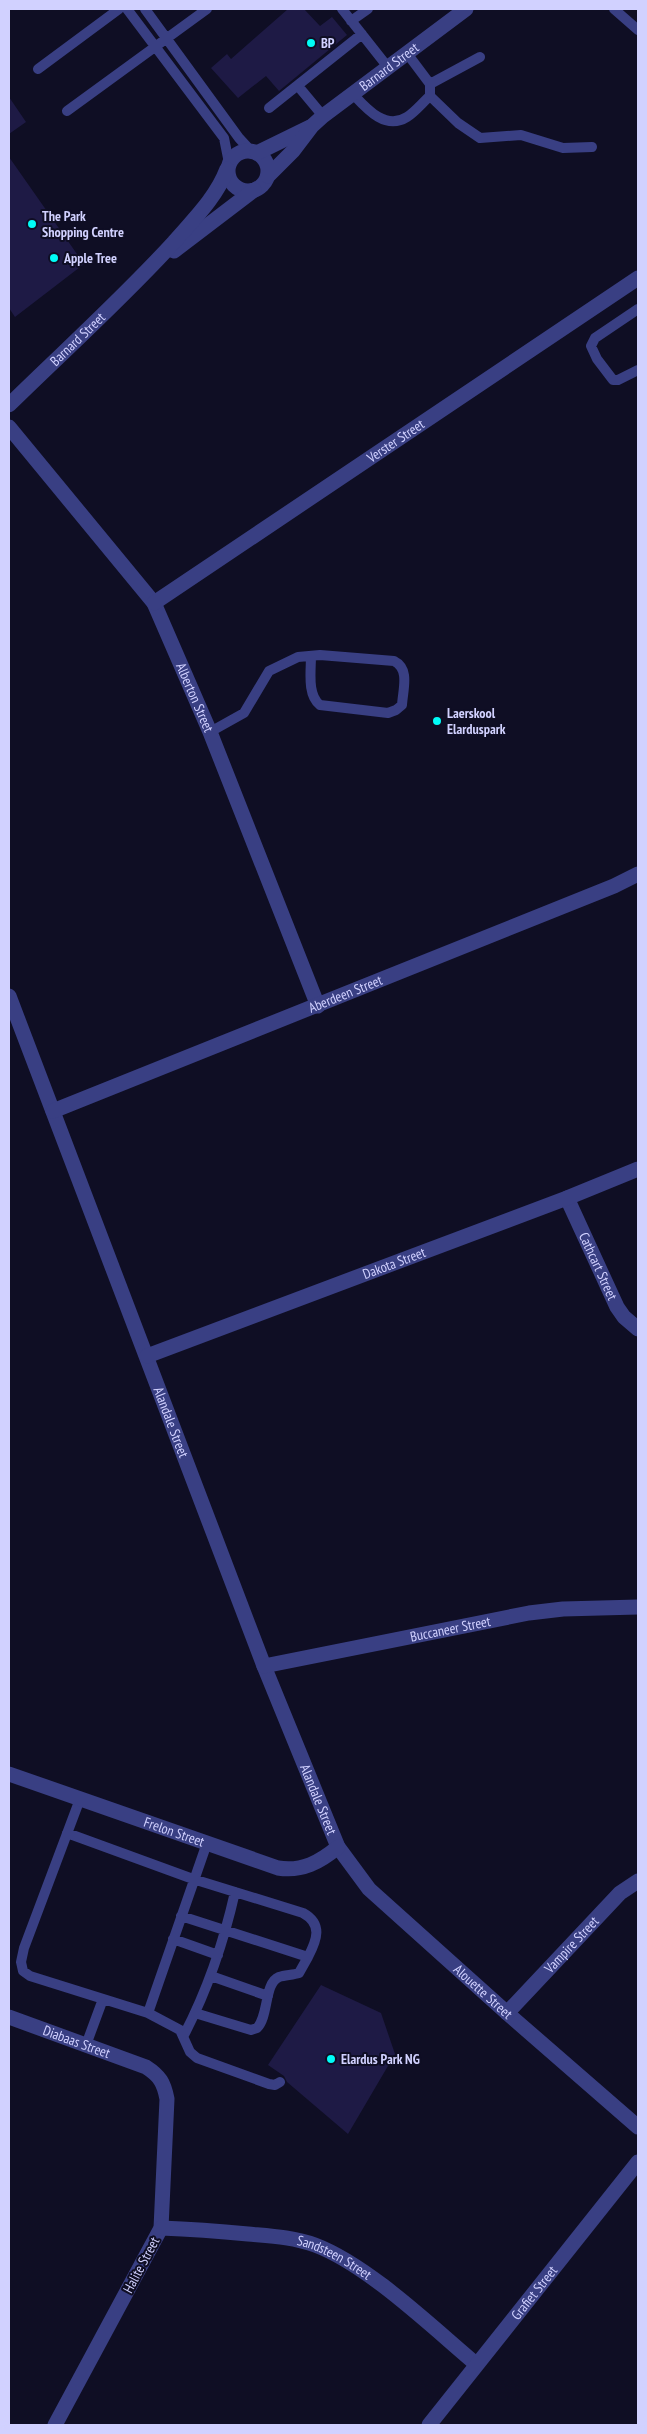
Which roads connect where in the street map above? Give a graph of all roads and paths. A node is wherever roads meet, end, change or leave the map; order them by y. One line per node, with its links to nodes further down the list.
1 (119, 9): 17 (lane)
2 (127, 9): 13 (lane)
3 (144, 9): 12 (lane)
4 (207, 9): 12 (lane)
5 (342, 9): 9 (lane)
6 (368, 9): 9 (lane)
7 (466, 9): 14 (street, Barnard Street)
8 (614, 9): 10 (lane)
9 (351, 21): 11 (lane)
10 (638, 30)
11 (362, 34): 16 (lane); 19 (lane)
12 (167, 40): 13 (lane); 27 (lane)
13 (155, 48): 23 (lane); 28 (lane)
14 (406, 52): 16 (street, Barnard Street); 18 (lane)
15 (480, 57): 18 (lane)
16 (387, 66): 20 (street, Barnard Street)
17 (38, 69)
18 (430, 84): 21 (lane)
19 (298, 86): 22 (lane); 24 (lane)
20 (352, 93): 21 (lane); 24 (street, Barnard Street)
21 (430, 96): 26 (lane)
22 (269, 108)
23 (67, 111)
24 (323, 116): 25 (street, Barnard Street)
25 (312, 126): 27 (street, Barnard Street); 29 (street, Barnard Street)
26 (592, 146)
27 (254, 152): 28 (street, Barnard Street); 29 (street)
28 (228, 166): 30 (street); 31 (street, Barnard Street)
29 (268, 176): 30 (street, Barnard Street)
30 (254, 190): 31 (street, Barnard Street)
31 (145, 274): 35 (street, Barnard Street)
32 (638, 278): 37 (street, Verster Street)
33 (638, 309): 34 (lane)
34 (638, 370)
35 (9, 405)
36 (9, 427): 37 (street, Alberton Street)
37 (154, 603): 39 (street, Alberton Street)
38 (311, 656): 38 (lane); 39 (lane)
39 (210, 732): 42 (street, Alberton Street)
40 (638, 874): 42 (street, Aberdeen Street)
41 (9, 996): 43 (street, Alandale Street)
42 (318, 1006): 43 (street, Aberdeen Street)
43 (53, 1111): 47 (street, Alandale Street)
44 (638, 1169): 45 (street, Dakota Street)
45 (567, 1198): 46 (street, Cathcart Street); 47 (street, Dakota Street)
46 (638, 1329)
47 (147, 1356): 49 (street, Alandale Street)
48 (638, 1607): 49 (street, Buccaneer Street)
49 (264, 1666): 55 (street, Alandale Street)
50 (9, 1760): 51 (street)
51 (12, 1775): 52 (street, Frelon Street)
52 (80, 1799): 53 (lane); 54 (street, Frelon Street)
53 (67, 1833): 56 (lane); 66 (lane)
54 (207, 1843): 55 (street, Frelon Street); 56 (lane)
55 (338, 1847): 69 (street, Alouette Street)
56 (193, 1879): 58 (lane); 59 (lane)
57 (638, 1881): 69 (street, Vampire Street)
58 (235, 1892): 60 (lane); 63 (lane)
59 (181, 1916): 60 (lane); 61 (lane)
60 (226, 1930): 62 (lane); 63 (lane)
61 (173, 1939): 62 (lane); 67 (lane)
62 (218, 1955): 64 (lane)
63 (308, 1957): 65 (lane)
64 (211, 1976): 65 (lane); 68 (lane)
65 (268, 1996): 68 (lane)
66 (103, 1999): 67 (lane); 72 (lane)
67 (148, 2013): 71 (lane)
68 (195, 2013): 71 (lane)
69 (507, 2013): 75 (street, Alouette Street)
70 (9, 2017): 72 (street, Diabaas Street)
71 (184, 2035): 74 (lane)
72 (86, 2045): 73 (street, Diabaas Street)
73 (146, 2067): 77 (street, Halite Street)
74 (280, 2082)
75 (638, 2127)
76 (638, 2162): 78 (street, Grafiet Street)
77 (161, 2228): 78 (street, Sandsteen Street); 79 (street, Halite Street)
78 (476, 2364): 80 (street, Grafiet Street)
79 (55, 2425)
80 (429, 2425)

